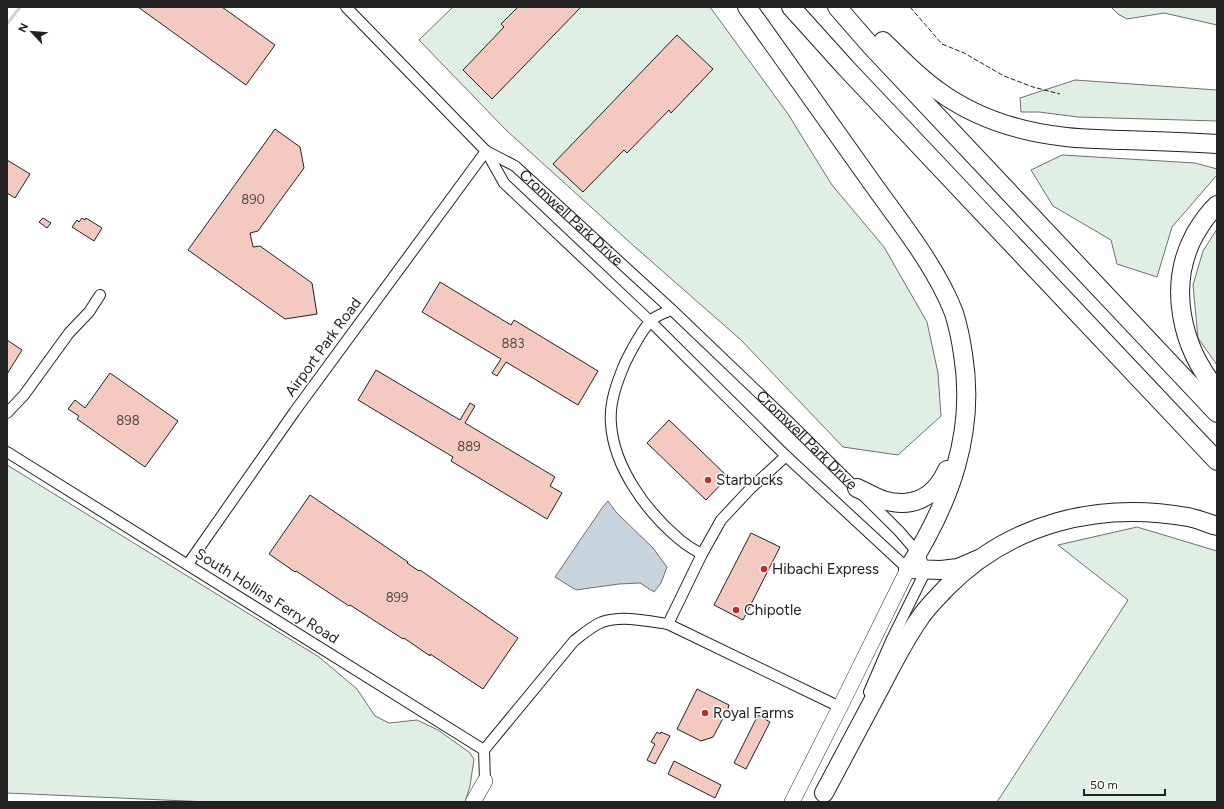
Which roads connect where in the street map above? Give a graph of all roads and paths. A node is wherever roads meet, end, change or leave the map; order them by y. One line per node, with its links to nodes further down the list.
1 (346, 7): 7 (street, Cromwell Park Drive)
2 (747, 7): 15 (highway)
3 (791, 7): 18 (highway)
4 (837, 7): 14 (highway)
5 (849, 7): 6 (highway)
6 (1217, 144)
7 (486, 151): 10 (street, Cromwell Park Drive); 11 (street, Cromwell Park Drive); 24 (street, Airport Park Road)
8 (1217, 205): 12 (highway)
9 (100, 295): 13 (street)
10 (672, 310): 11 (street); 19 (street, Cromwell Park Drive)
11 (651, 322): 17 (street, Cromwell Park Drive); 22 (street)
12 (1217, 390)
13 (7, 413)
14 (1217, 413)
15 (964, 435): 19 (highway); 21 (highway)
16 (7, 452): 24 (street, South Hollins Ferry Road)
17 (786, 456): 22 (street); 25 (street, Cromwell Park Drive)
18 (1217, 461)
19 (857, 488): 21 (street, Cromwell Park Drive)
20 (1217, 526): 23 (highway)
21 (918, 553): 25 (highway); 26 (street, Cromwell Park Drive)
22 (702, 554): 27 (street)
23 (979, 559): 26 (highway); 31 (highway)
24 (188, 564): 29 (street, South Hollins Ferry Road)
25 (908, 569): 26 (highway); 28 (main road)
26 (926, 570): 31 (street)
27 (668, 624): 28 (street); 29 (street)
28 (840, 707): 33 (main road)
29 (484, 750): 30 (street)
30 (485, 781): 32 (main road)
31 (822, 798)
32 (482, 802)
33 (792, 802)

